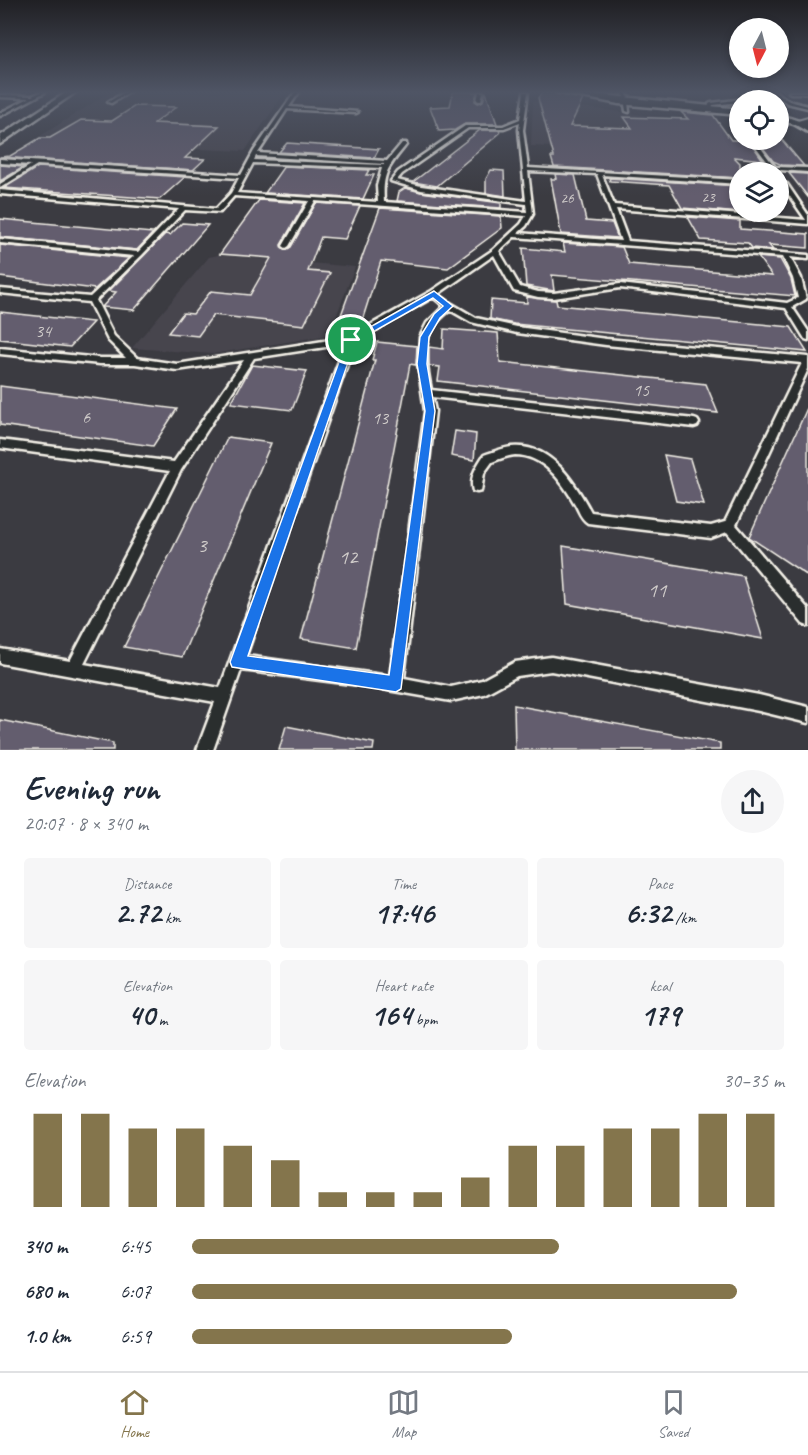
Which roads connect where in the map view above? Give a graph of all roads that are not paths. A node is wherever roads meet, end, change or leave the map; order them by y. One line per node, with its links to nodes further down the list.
1 (21, 127): 7 (street)
2 (273, 127): 9 (lane)
3 (467, 127): 25 (lane)
4 (467, 127): 5 (lane)
5 (504, 127)
6 (522, 127): 14 (lane)
7 (0, 141)
8 (404, 144): 13 (lane)
9 (255, 154): 11 (lane); 13 (lane)
10 (0, 161): 12 (lane)
11 (251, 161): 13 (lane); 18 (lane)
12 (37, 163): 18 (lane); 20 (lane)
13 (387, 165): 26 (lane)
14 (525, 169): 17 (lane); 25 (lane)
15 (808, 170): 16 (lane)
16 (789, 172)
17 (599, 174): 19 (lane); 27 (lane)
18 (243, 177): 22 (lane)
19 (729, 181)
20 (0, 186)
21 (0, 192): 28 (lane)
22 (234, 194): 24 (lane); 28 (lane)
23 (789, 194): 30 (lane)
24 (313, 199): 26 (lane); 34 (lane)
25 (529, 203): 29 (lane)
26 (381, 204): 29 (lane)
27 (612, 207): 30 (lane); 33 (lane)
28 (184, 208): 36 (lane)
29 (530, 214): 31 (lane)
30 (808, 220)
31 (514, 235): 33 (lane); 35 (lane)
32 (0, 241): 36 (lane)
33 (625, 243): 37 (lane)
34 (286, 246)
35 (495, 251): 40 (lane); 43 (lane)
36 (140, 254): 41 (lane)
37 (785, 255): 38 (lane); 43 (lane)
38 (808, 257)
39 (0, 291): 41 (lane)
40 (434, 294): 42 (lane); 45 (lane)
41 (92, 300): 48 (lane)
42 (449, 306): 49 (lane); 54 (lane)
43 (788, 306): 44 (lane)
44 (808, 337)
45 (351, 340): 47 (lane); 57 (lane)
46 (0, 351): 48 (lane)
47 (250, 357): 48 (lane); 52 (lane)
48 (135, 360)
49 (427, 393): 50 (lane); 59 (lane)
50 (694, 423)
51 (1, 445): 52 (lane)
52 (177, 467): 58 (lane)
53 (477, 487): 54 (lane)
54 (729, 526): 55 (lane)
55 (808, 619)
56 (0, 656): 58 (lane)
57 (238, 662): 59 (lane); 60 (lane)
58 (74, 669): 60 (lane)
59 (396, 684): 61 (lane)
60 (225, 696): 62 (lane)
61 (808, 715)
62 (205, 750)

